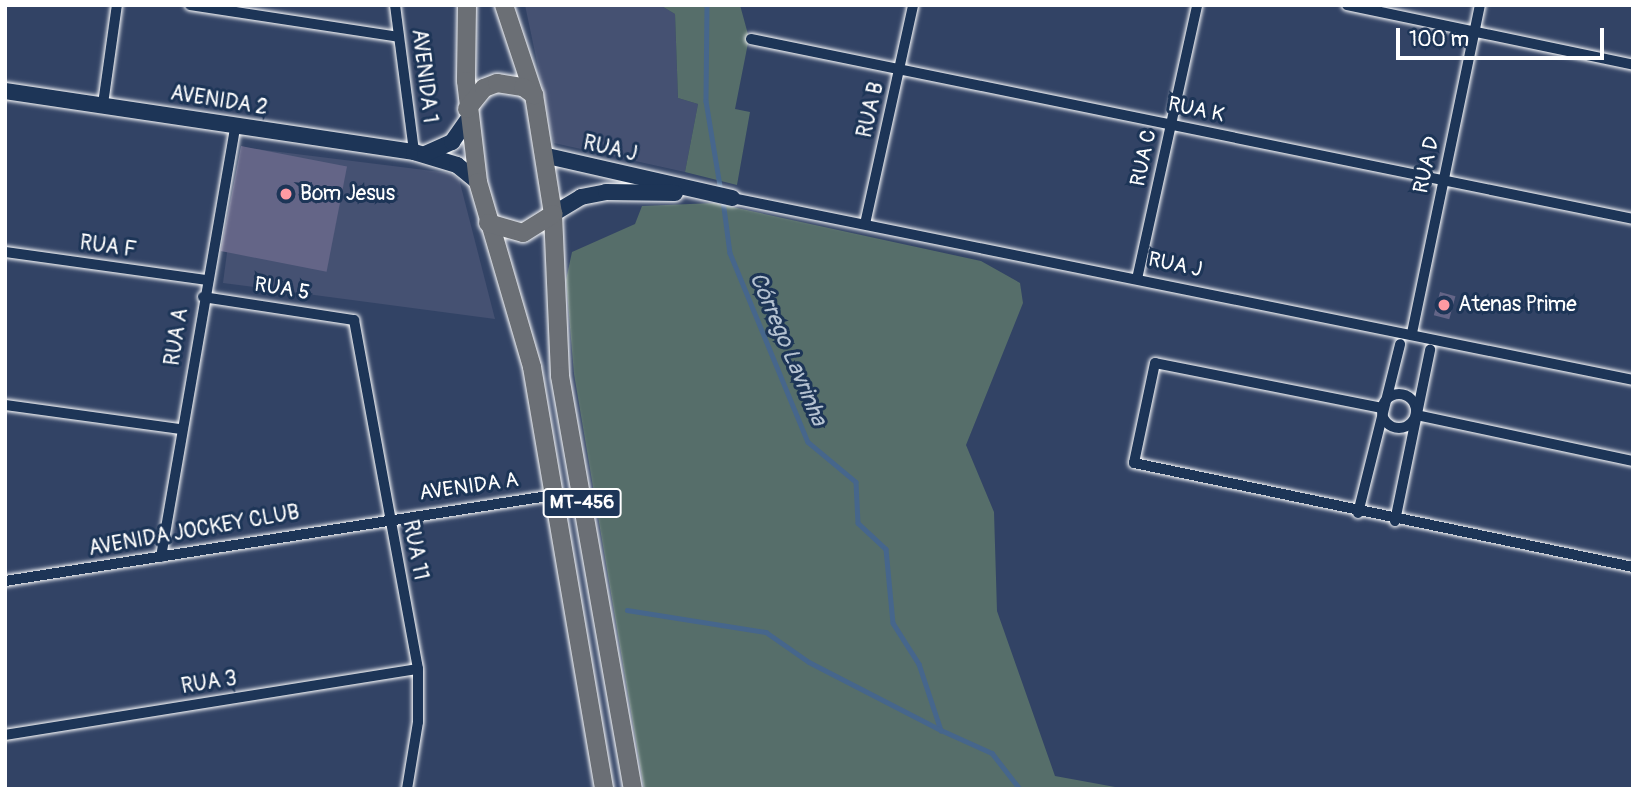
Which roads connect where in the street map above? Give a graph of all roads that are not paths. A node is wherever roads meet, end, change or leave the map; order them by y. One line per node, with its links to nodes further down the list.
1 (117, 5): 17 (street)
2 (190, 5): 11 (street)
3 (395, 5): 11 (street, AVENIDA 1)
4 (467, 5): 18 (main road, MT-456)
5 (503, 5): 16 (main road, MT-456)
6 (913, 5): 14 (street, RUA B)
7 (1197, 5): 20 (street, RUA C)
8 (1347, 5): 10 (street)
9 (1480, 5): 10 (street, RUA D)
10 (1474, 32): 13 (street); 23 (street, RUA D)
11 (399, 37): 21 (street, AVENIDA 1)
12 (751, 39): 14 (street, RUA K)
13 (1633, 65)
14 (900, 69): 20 (street, RUA K); 30 (street, RUA B)
15 (5, 91): 17 (street, AVENIDA 2)
16 (534, 95): 18 (main road); 22 (main road, MT-456)
17 (103, 104): 19 (street, AVENIDA 2)
18 (468, 113): 21 (street); 24 (main road, MT-456)
19 (236, 125): 21 (street, AVENIDA 2); 32 (street, RUA A)
20 (1171, 125): 23 (street, RUA K); 33 (street, RUA C)
21 (420, 153): 24 (street, AVENIDA 2)
22 (543, 155): 25 (street, RUA J); 27 (main road, MT-456)
23 (1443, 180): 28 (street, RUA K); 36 (street, RUA D)
24 (478, 182): 29 (main road, MT-456)
25 (709, 194): 26 (street, RUA J); 27 (street, RUA J)
26 (732, 198): 30 (street, RUA J)
27 (553, 214): 29 (main road); 56 (main road, MT-456)
28 (1633, 219)
29 (488, 223): 45 (main road, MT-456)
30 (865, 224): 33 (street, RUA J)
31 (5, 252): 32 (street, RUA F)
32 (206, 279): 34 (street, RUA A)
33 (1137, 279): 36 (street, RUA J)
34 (203, 297): 35 (street, RUA 5); 43 (street, RUA A)
35 (354, 320): 47 (street, RUA 11)
36 (1412, 333): 39 (street, RUA J)
37 (1400, 344): 41 (street)
38 (1430, 350): 42 (street)
39 (1633, 380)
40 (5, 405): 43 (street)
41 (1382, 408): 42 (street); 42 (street); 46 (street); 46 (street)
42 (1416, 415): 44 (street); 48 (street)
43 (181, 429): 49 (street, RUA A)
44 (1633, 460)
45 (554, 495): 47 (street, AVENIDA A); 55 (main road, MT-456)
46 (1357, 513): 48 (street)
47 (389, 517): 49 (street, AVENIDA JOCKEY CLUB); 52 (street, RUA 11)
48 (1395, 521): 50 (street)
49 (161, 557): 51 (street, AVENIDA JOCKEY CLUB)
50 (1633, 567)
51 (5, 581)
52 (418, 669): 53 (street, RUA 3); 54 (street, RUA 11)
53 (5, 735)
54 (407, 789)
55 (604, 789)
56 (633, 789)

